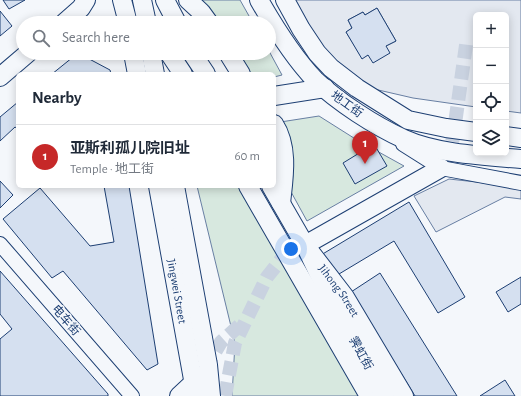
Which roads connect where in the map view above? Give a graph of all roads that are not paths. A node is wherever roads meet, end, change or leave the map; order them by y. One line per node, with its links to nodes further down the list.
1 (86, 0): 8 (main road)
2 (122, 0): 9 (main road)
3 (142, 0): 10 (main road)
4 (165, 0): 11 (main road)
5 (188, 0): 12 (main road)
6 (259, 0): 13 (main road, 地工街)
7 (285, 0): 29 (main road, 地工街)
8 (72, 16)
9 (126, 16)
10 (145, 16)
11 (173, 16)
12 (204, 16)
13 (269, 16)
14 (276, 27): 25 (main road, 地工街)
15 (20, 60): 24 (main road)
16 (134, 60): 20 (main road)
17 (174, 60): 21 (main road)
18 (197, 60): 22 (main road)
19 (232, 60): 23 (main road)
20 (137, 72)
21 (182, 72)
22 (205, 72)
23 (240, 72)
24 (0, 77)
25 (325, 88): 26 (main road); 27 (main road, 地工街)
26 (276, 96)
27 (352, 108): 32 (main road, 地工街); 33 (street)
28 (276, 127): 39 (main road)
29 (473, 132)
30 (509, 136): 31 (main road)
31 (521, 138)
32 (521, 159)
33 (441, 168): 34 (street); 41 (main road)
34 (521, 183)
35 (158, 188): 42 (main road, Jingwei Street)
36 (175, 188): 45 (main road, Jingwei Street)
37 (249, 188): 46 (main road, Jihong Street)
38 (272, 188): 39 (main road, Jihong Street)
39 (281, 203): 41 (main road, Jihong Street)
40 (0, 244): 43 (street, 电车街)
41 (305, 245): 47 (main road, 霁虹街); 48 (main road, Jihong Street)
42 (195, 389): 44 (main road)
43 (132, 396)
44 (179, 396)
45 (211, 396)
46 (369, 396)
47 (385, 396)
48 (404, 396)

